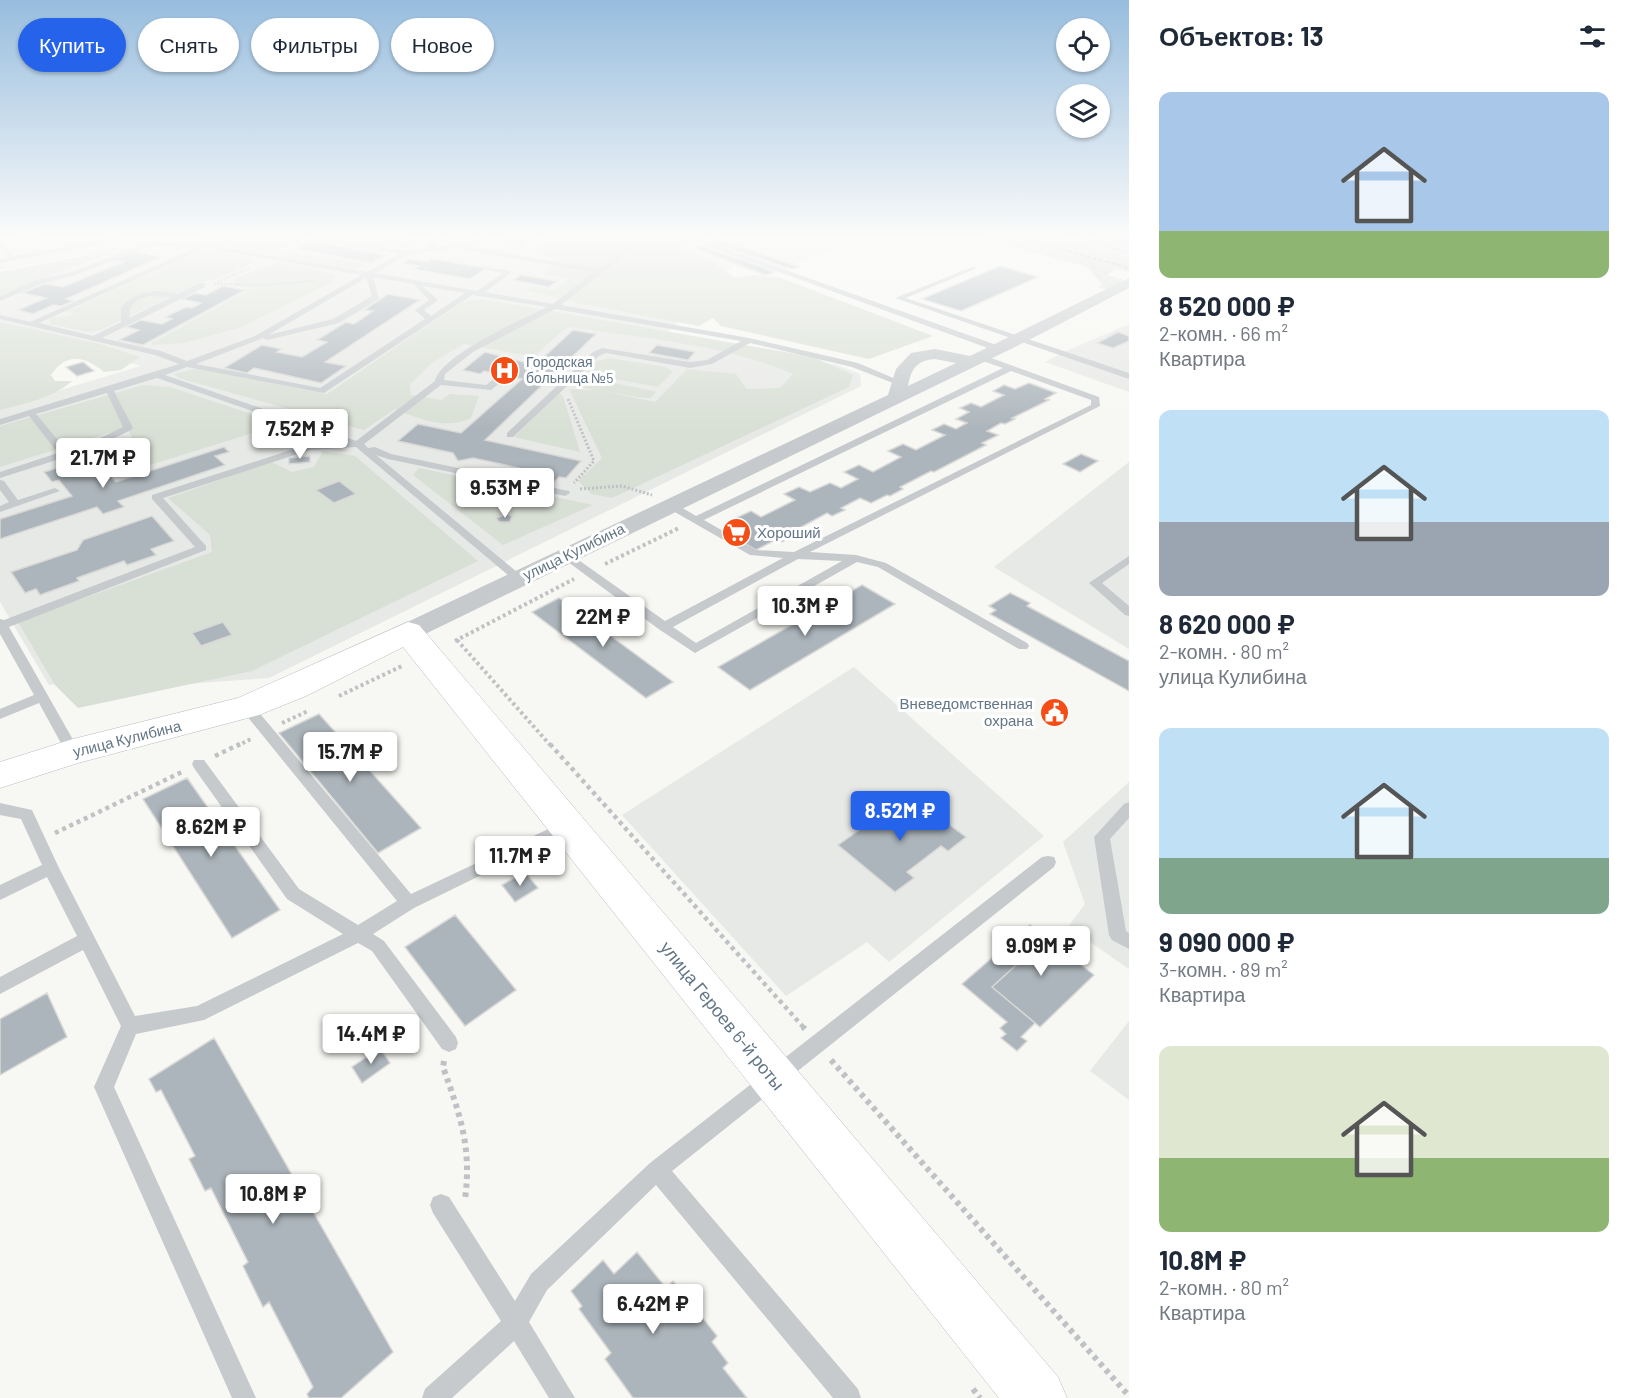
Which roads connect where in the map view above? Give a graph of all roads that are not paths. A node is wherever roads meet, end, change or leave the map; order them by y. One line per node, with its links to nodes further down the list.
1 (85, 300): 17 (lane)
2 (135, 300): 16 (lane)
3 (171, 300): 16 (lane)
4 (320, 300): 18 (lane)
5 (371, 300): 18 (lane)
6 (434, 300): 15 (lane)
7 (461, 300): 15 (lane)
8 (519, 300): 13 (lane)
9 (562, 300): 13 (lane)
10 (863, 300): 22 (lane)
11 (906, 300): 20 (lane)
12 (1094, 300): 20 (street, улица Кулибина)
13 (555, 306): 21 (lane); 29 (lane)
14 (0, 317): 17 (lane)
15 (429, 318): 24 (lane)
16 (125, 323): 19 (lane)
17 (28, 326): 19 (lane)
18 (258, 338): 24 (lane)
19 (93, 339): 24 (lane)
20 (1021, 339): 22 (street, улица Кулибина); 27 (lane)
21 (749, 340): 31 (lane); 34 (lane)
22 (999, 349): 23 (street, улица Кулибина)
23 (975, 360): 25 (lane); 31 (street, улица Кулибина)
24 (186, 364): 26 (lane)
25 (1010, 368): 44 (lane); 45 (lane)
26 (157, 375): 30 (lane); 35 (lane)
27 (1129, 376)
28 (499, 379): 29 (lane)
29 (439, 382): 35 (lane)
30 (109, 389): 32 (lane); 36 (lane)
31 (898, 390): 42 (street, улица Кулибина)
32 (30, 412): 33 (lane); 36 (lane)
33 (0, 422)
34 (510, 435)
35 (358, 444): 40 (lane); 49 (lane); 51 (lane)
36 (65, 455): 37 (lane)
37 (0, 475)
38 (0, 483): 41 (lane)
39 (55, 491): 41 (lane)
40 (565, 493)
41 (16, 504): 43 (lane)
42 (670, 505): 44 (lane); 46 (street, улица Кулибина)
43 (0, 509)
44 (696, 520): 45 (lane)
45 (798, 554): 47 (lane); 52 (lane)
46 (566, 556): 49 (street, улица Кулибина); 52 (lane)
47 (856, 558): 52 (lane); 54 (lane)
48 (1129, 559): 50 (lane)
49 (519, 579): 53 (street, улица Кулибина)
50 (1129, 612)
51 (0, 625): 55 (lane)
52 (664, 627)
53 (430, 642): 57 (street, улица Кулибина); 63 (street, улица Героев 6-й роты)
54 (1023, 646)
55 (41, 697): 56 (lane); 58 (lane)
56 (0, 714)
57 (257, 719): 58 (street, улица Кулибина); 67 (lane)
58 (73, 752): 60 (street, улица Кулибина)
59 (199, 764): 68 (lane)
60 (0, 775)
61 (1129, 808): 70 (lane)
62 (0, 809): 65 (lane)
63 (566, 827): 67 (lane); 74 (street, улица Героев 6-й роты)
64 (1048, 862): 74 (lane)
65 (51, 868): 66 (lane); 69 (lane)
66 (0, 893)
67 (408, 903): 68 (lane)
68 (357, 935): 72 (lane); 73 (lane)
69 (86, 940): 71 (lane); 72 (lane)
70 (1129, 942)
71 (0, 986)
72 (130, 1026): 78 (lane)
73 (449, 1043)
74 (773, 1078): 75 (lane); 82 (street, улица Героев 6-й роты)
75 (657, 1170): 77 (lane); 81 (lane)
76 (441, 1205): 77 (lane)
77 (515, 1324): 79 (lane); 80 (lane)
78 (244, 1398)
79 (434, 1398)
80 (563, 1398)
81 (849, 1398)
82 (1037, 1398)

